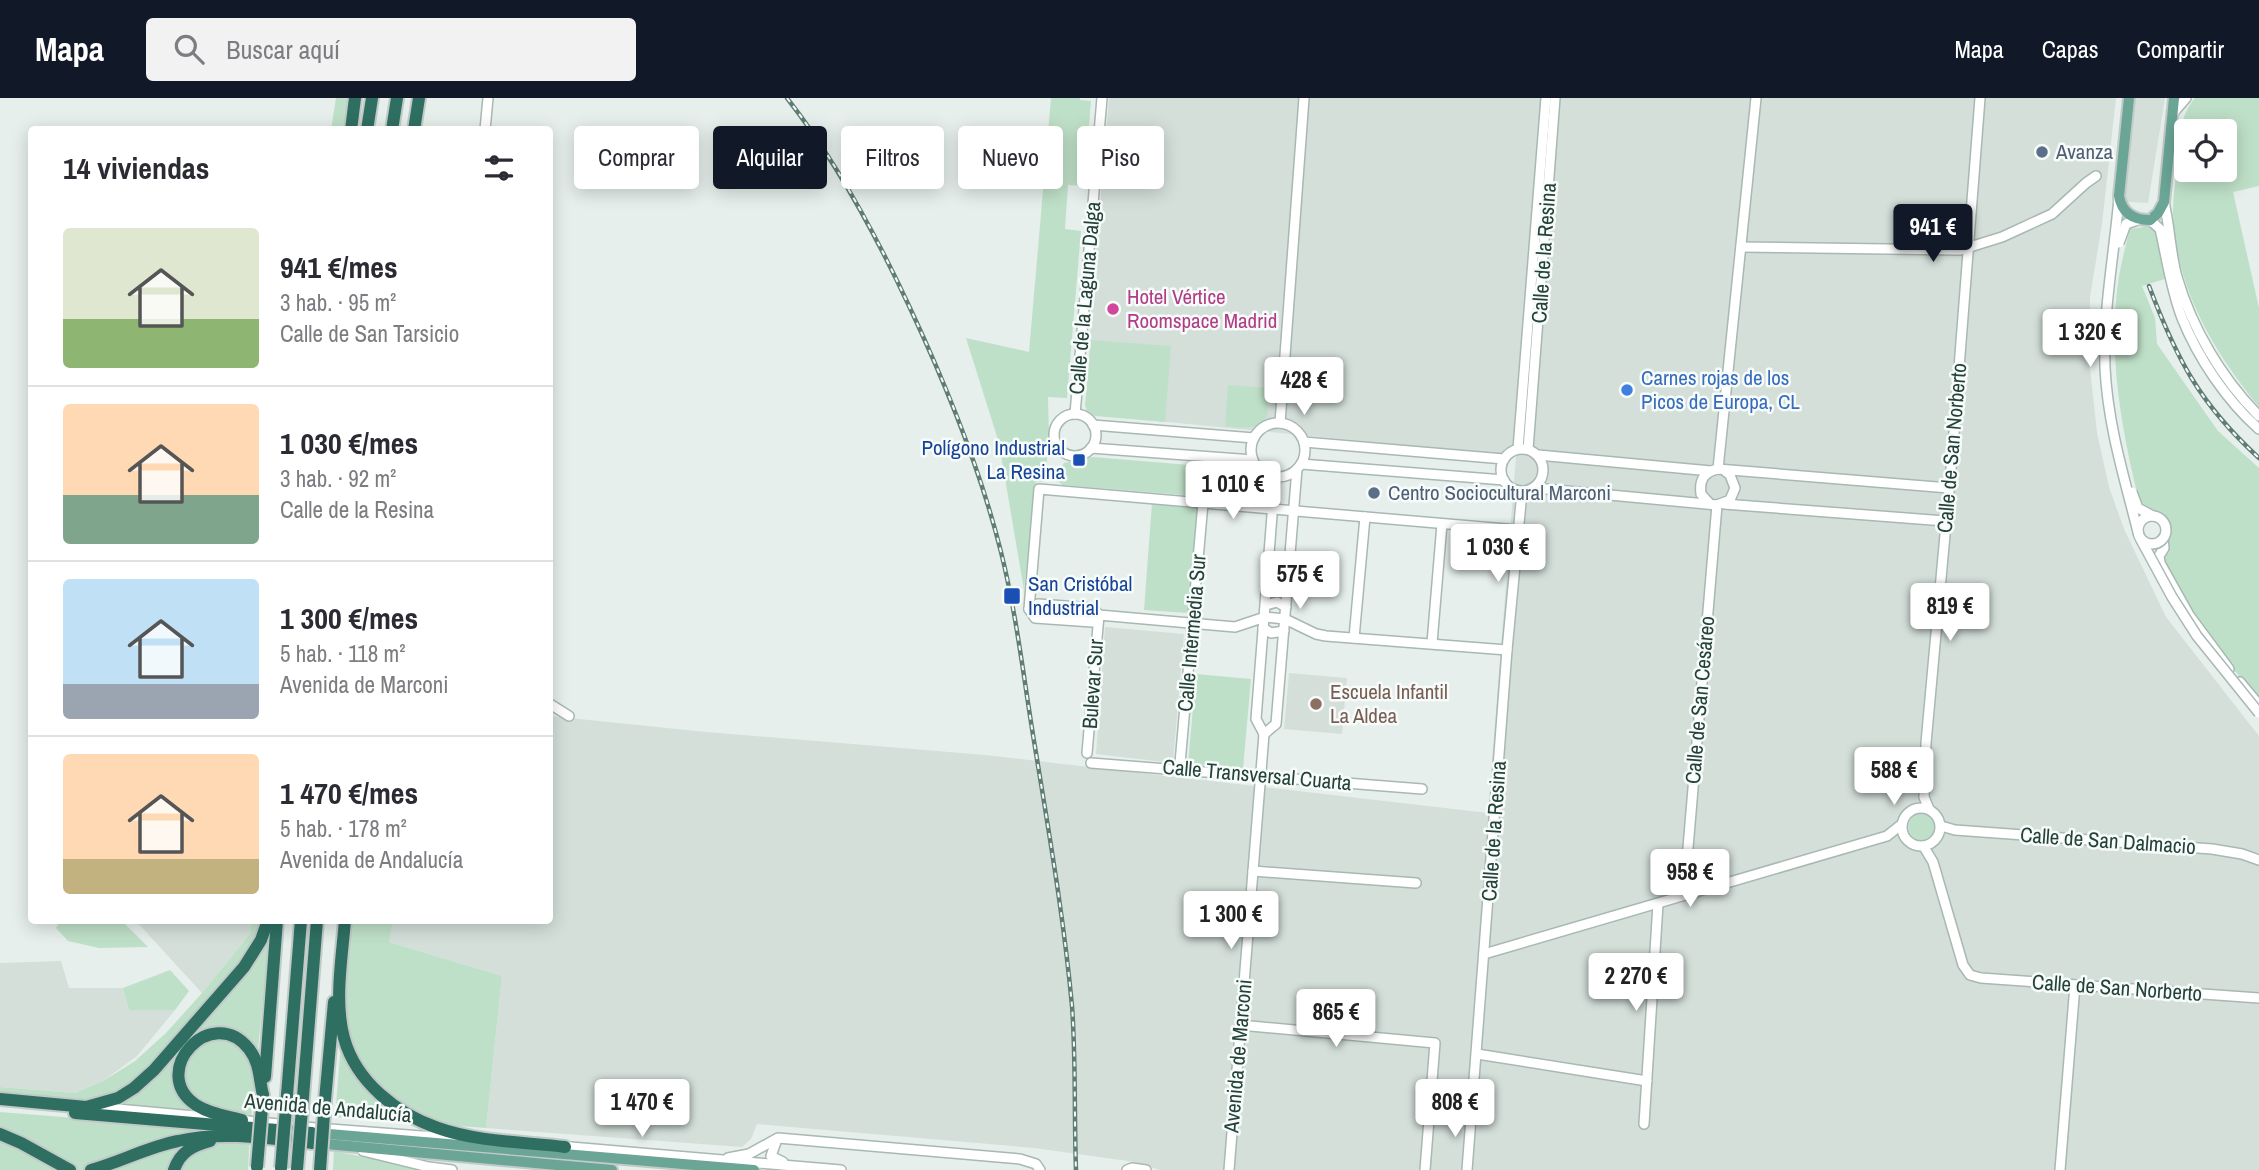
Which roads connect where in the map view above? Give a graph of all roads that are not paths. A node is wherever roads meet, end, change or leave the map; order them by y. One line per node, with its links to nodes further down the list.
1 (355, 98): 15 (highway)
2 (372, 98): 16 (highway)
3 (379, 98): 17 (highway)
4 (397, 98): 18 (highway)
5 (419, 98): 19 (highway)
6 (488, 98): 20 (street)
7 (1102, 98): 28 (street, Calle de la Laguna Dalga)
8 (1304, 98): 30 (street)
9 (1546, 98): 36 (street, Calle de la Resina)
10 (1555, 98): 36 (street, Calle de la Resina)
11 (1756, 98): 25 (street)
12 (1980, 98): 26 (street, Calle de San Norberto)
13 (2129, 98): 22 (main road)
14 (2181, 99): 23 (main road)
15 (352, 126)
16 (368, 126)
17 (375, 126)
18 (393, 126)
19 (415, 126)
20 (485, 126)
21 (2096, 176): 26 (street)
22 (2119, 196): 24 (main road, bridge); 56 (street, bridge)
23 (2164, 202): 24 (main road); 27 (street)
24 (2144, 220): 27 (street); 51 (street, bridge)
25 (1741, 247): 26 (street); 41 (street)
26 (1968, 248): 45 (street, Calle de San Norberto)
27 (2174, 277): 29 (street); 32 (street)
28 (1075, 414): 31 (street); 35 (street)
29 (2259, 416)
30 (1280, 423): 33 (street); 34 (street)
31 (1093, 425): 33 (street); 35 (street)
32 (2259, 429)
33 (1254, 438): 39 (street)
34 (1304, 442): 38 (street); 40 (street)
35 (1091, 448): 39 (street)
36 (1523, 449): 37 (street); 38 (street)
37 (1538, 455): 41 (street); 44 (street)
38 (1504, 459): 43 (street)
39 (1253, 460): 42 (street)
40 (1299, 467): 42 (street); 43 (street); 50 (street)
41 (1718, 470): 45 (street); 48 (street); 48 (street)
42 (1275, 477): 49 (street)
43 (1503, 481): 46 (street)
44 (1535, 488): 46 (street); 48 (street)
45 (1949, 488): 53 (street, Calle de San Norberto)
46 (1522, 492): 55 (street, Calle de la Resina)
47 (1203, 503): 49 (street); 60 (street); 64 (street, Calle Intermedia Sur)
48 (1717, 504): 53 (street); 90 (street, Calle de San Cesáreo)
49 (1272, 509): 50 (street); 58 (street)
50 (1294, 511): 52 (street); 59 (street)
51 (2153, 516): 56 (street, bridge); 57 (street, bridge)
52 (1365, 517): 54 (street); 67 (street)
53 (1945, 521): 80 (street, Calle de San Norberto)
54 (1442, 524): 55 (street); 68 (street)
55 (1518, 530): 69 (street, Calle de la Resina)
56 (2139, 537): 57 (street, bridge); 72 (street, bridge)
57 (2163, 538): 70 (street, bridge)
58 (1266, 605): 59 (street); 62 (street)
59 (1286, 607): 63 (street)
60 (1029, 608): 61 (street); 61 (street)
61 (1099, 615): 64 (street); 75 (street, Bulevar Sur)
62 (1265, 617): 63 (street); 64 (street); 65 (street)
63 (1285, 619): 66 (street); 67 (street)
64 (1192, 624): 77 (street, Calle Intermedia Sur)
65 (1264, 628): 66 (street); 74 (street)
66 (1284, 631): 74 (street)
67 (1354, 638): 68 (street)
68 (1432, 643): 69 (street)
69 (1507, 650): 98 (street, Calle de la Resina)
70 (2259, 705)
71 (553, 706): 73 (street)
72 (2259, 713)
73 (569, 716)
74 (1264, 734): 78 (street, Avenida de Marconi)
75 (1087, 753)
76 (1091, 763): 78 (street, Calle Transversal Cuarta)
77 (1180, 763)
78 (1262, 776): 79 (street, Calle Transversal Cuarta); 88 (street, Avenida de Marconi)
79 (1422, 789)
80 (1924, 797): 81 (street); 82 (street, Calle de San Norberto)
81 (1917, 808): 82 (street); 83 (street)
82 (1928, 809): 85 (street)
83 (1902, 824): 84 (street); 86 (street)
84 (1887, 835): 86 (street); 90 (street)
85 (1934, 838): 86 (street); 87 (street, Calle de San Dalmacio); 99 (street, Calle de San Norberto)
86 (1905, 839)
87 (2259, 860)
88 (1253, 871): 89 (street); 101 (street, Avenida de Marconi)
89 (1416, 883)
90 (1684, 895): 91 (street)
91 (1658, 904): 98 (street); 103 (street)
92 (267, 924): 107 (highway)
93 (277, 924): 104 (highway)
94 (301, 924): 118 (highway, bridge)
95 (317, 924): 122 (highway, bridge)
96 (343, 924): 123 (highway, bridge)
97 (343, 924): 114 (highway)
98 (1484, 954): 102 (street, Calle de la Resina)
99 (2075, 985): 100 (street, Calle de San Norberto); 134 (street)
100 (2259, 998)
101 (1240, 1025): 131 (street, Avenida de Marconi); 132 (street)
102 (1477, 1054): 103 (street); 133 (street, Calle de la Resina)
103 (1647, 1081): 109 (street)
104 (263, 1095): 108 (highway); 117 (highway, bridge)
105 (0, 1099): 107 (highway)
106 (0, 1107): 111 (highway)
107 (86, 1107): 108 (street, Avenida de Andalucía)
108 (243, 1120): 114 (street, Avenida de Andalucía)
109 (1644, 1124)
110 (0, 1135): 119 (highway)
111 (312, 1138): 113 (main road, Avenida de Andalucía); 120 (highway); 121 (highway); 126 (main road, Avenida de Andalucía)
112 (778, 1138): 115 (street); 116 (street); 128 (street)
113 (341, 1146): 124 (street); 125 (main road, Avenida de Andalucía)
114 (565, 1147): 115 (street, Avenida de Andalucía)
115 (716, 1160): 116 (street, Avenida de Andalucía)
116 (817, 1168): 127 (street)
117 (257, 1169)
118 (281, 1169)
119 (71, 1170)
120 (90, 1170)
121 (174, 1170)
122 (297, 1170)
123 (320, 1170)
124 (452, 1170)
125 (612, 1170)
126 (754, 1170)
127 (841, 1170)
128 (1040, 1170)
129 (1127, 1170): 130 (street)
130 (1146, 1170)
131 (1230, 1170)
132 (1425, 1170)
133 (1467, 1170)
134 (2060, 1170)

